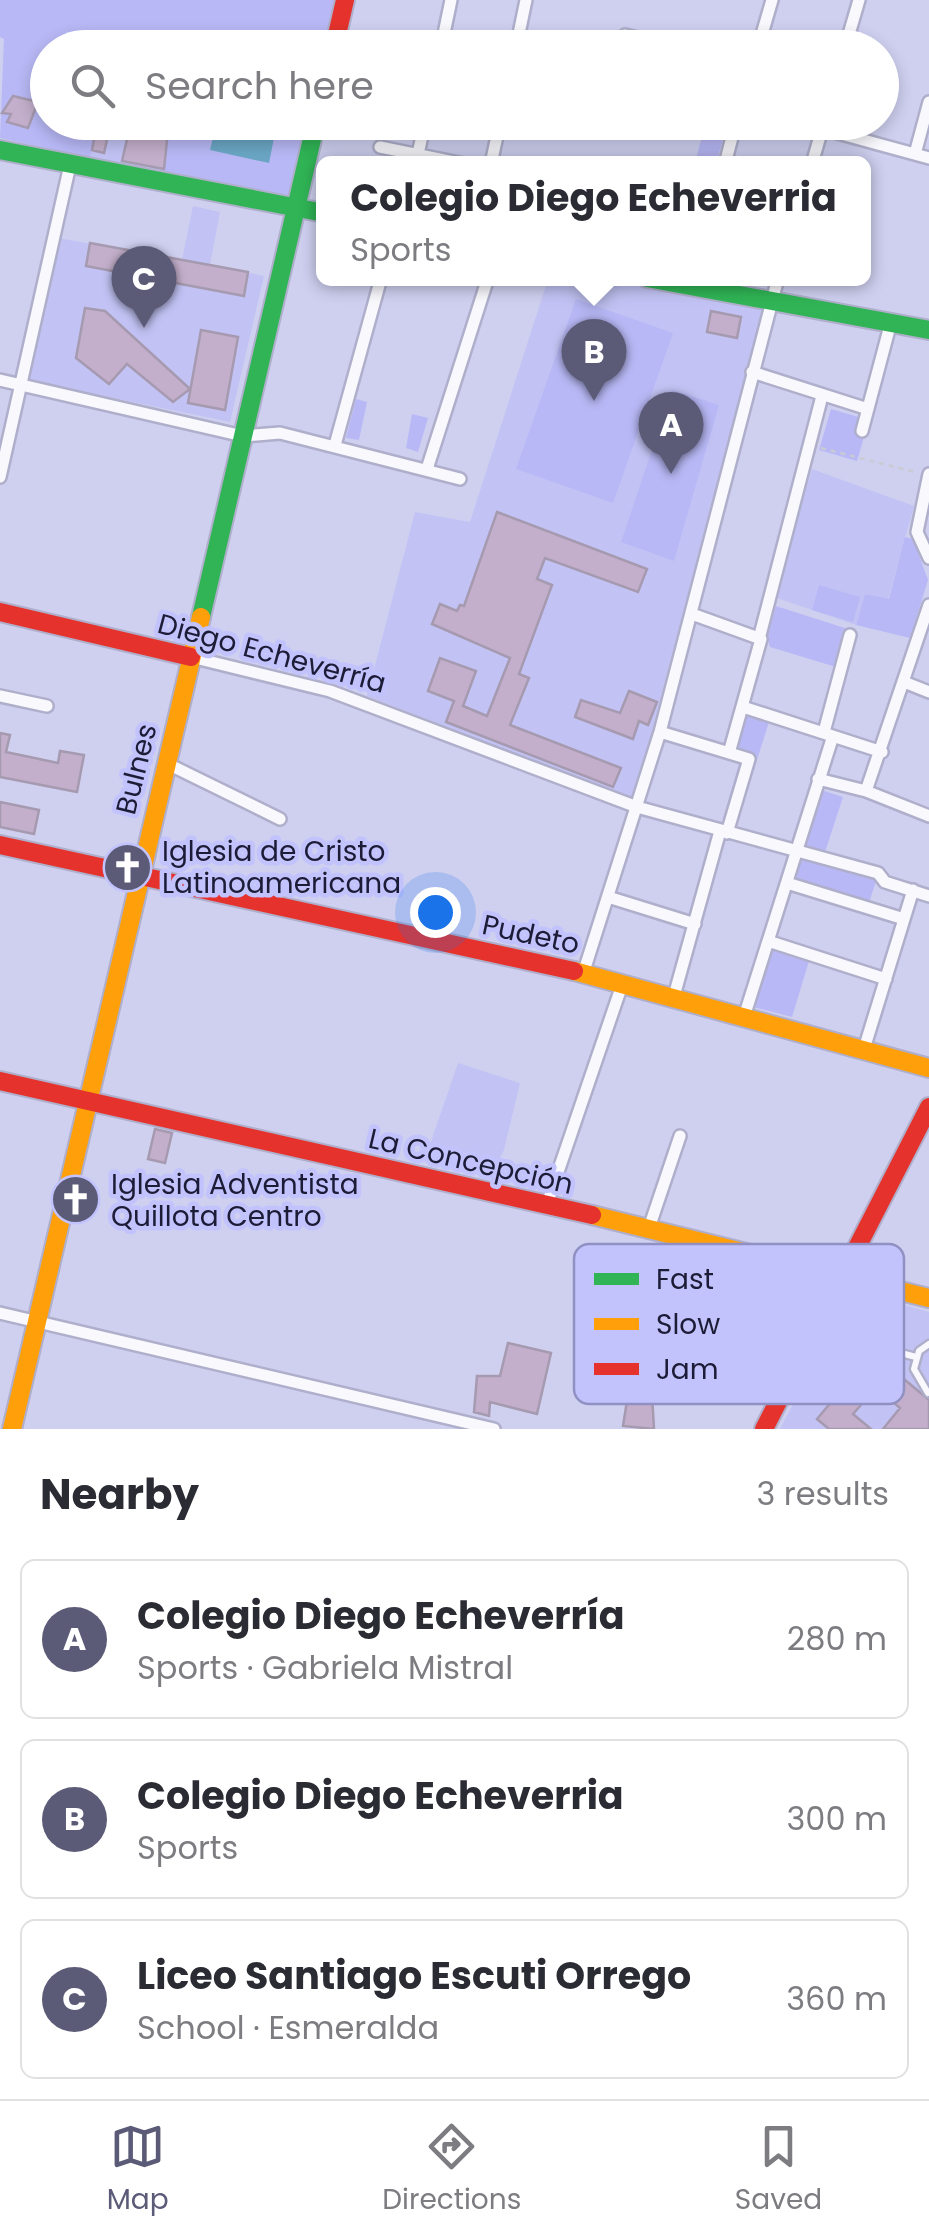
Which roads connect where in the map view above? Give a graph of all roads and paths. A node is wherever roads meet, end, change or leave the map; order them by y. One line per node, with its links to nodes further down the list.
1 (345, 0): 6 (street)
2 (451, 0): 7 (street)
3 (526, 0): 8 (street)
4 (770, 0): 9 (street)
5 (858, 0): 10 (street)
6 (338, 30)
7 (445, 30)
8 (520, 30)
9 (762, 30)
10 (850, 30)
11 (929, 102): 18 (street)
12 (312, 140): 22 (street, Bulnes)
13 (421, 140): 17 (street)
14 (869, 140): 18 (street)
15 (380, 147): 17 (street)
16 (0, 150): 21 (street)
17 (418, 154): 19 (street)
18 (915, 154): 20 (street)
19 (427, 156)
20 (929, 158)
21 (70, 165): 22 (street); 33 (street)
22 (295, 207): 23 (street); 37 (street, Bulnes)
23 (316, 211)
24 (379, 286): 38 (street)
25 (485, 286): 40 (street)
26 (707, 286): 28 (street)
27 (776, 286): 28 (street)
28 (772, 298): 29 (street); 31 (street)
29 (891, 322): 30 (street); 35 (street)
30 (929, 330)
31 (752, 372): 34 (street); 48 (street)
32 (0, 380): 33 (street)
33 (21, 384): 37 (street); 42 (street)
34 (822, 396): 35 (street); 39 (street)
35 (868, 409): 36 (street)
36 (862, 431)
37 (243, 436): 38 (street); 51 (street, Bulnes)
38 (335, 445): 40 (street)
39 (810, 446): 41 (path); 50 (street)
40 (427, 469): 43 (street)
41 (929, 475): 44 (street)
42 (0, 477)
43 (460, 479)
44 (923, 534): 45 (street)
45 (929, 558)
46 (0, 612): 51 (street, Diego Echeverría)
47 (928, 612): 52 (street)
48 (692, 614): 50 (street); 57 (street)
49 (850, 635): 58 (street)
50 (761, 638): 56 (street)
51 (191, 656): 61 (street, Bulnes); 64 (street, Diego Echeverría)
52 (904, 682): 53 (street); 59 (street)
53 (929, 692)
54 (0, 696): 55 (street)
55 (47, 706)
56 (743, 707): 58 (street); 60 (street)
57 (660, 732): 60 (street); 64 (street)
58 (828, 735): 59 (street); 62 (street)
59 (882, 752): 63 (street)
60 (729, 753): 67 (street)
61 (166, 763): 66 (street); 70 (street, Bulnes)
62 (818, 779): 63 (street); 69 (street)
63 (866, 791): 65 (street)
64 (636, 807): 67 (street, Diego Echeverría); 74 (street)
65 (929, 816)
66 (280, 819)
67 (724, 832): 69 (street, Diego Echeverría); 76 (street)
68 (0, 845): 70 (street, Pudeto)
69 (796, 852): 71 (street); 72 (street, Diego Echeverría)
70 (138, 876): 78 (street, Pudeto); 86 (street, Bulnes)
71 (787, 883): 75 (street); 77 (street)
72 (913, 890): 73 (street, Diego Echeverría); 75 (street)
73 (929, 896)
74 (608, 897): 76 (street); 78 (street)
75 (904, 919): 79 (street)
76 (695, 924): 81 (street)
77 (771, 942): 79 (street); 82 (street)
78 (583, 974): 80 (street, Pudeto)
79 (886, 979): 83 (street)
80 (623, 982): 81 (street, Pudeto); 89 (street)
81 (674, 996): 82 (street, Pudeto)
82 (744, 1016): 83 (street, Pudeto)
83 (864, 1049): 84 (street, Pudeto)
84 (929, 1068)
85 (0, 1081): 86 (street, La Concepción)
86 (89, 1102): 89 (street, La Concepción); 96 (street, Bulnes)
87 (929, 1107): 92 (street)
88 (680, 1136): 90 (street)
89 (546, 1207): 90 (street, La Concepción)
90 (649, 1228): 91 (street, La Concepción)
91 (714, 1244)
92 (857, 1244)
93 (904, 1291): 94 (street, La Concepción)
94 (929, 1298)
95 (0, 1313): 96 (street)
96 (36, 1322): 102 (street, Bulnes); 103 (street)
97 (929, 1344): 99 (lane)
98 (904, 1353): 99 (lane)
99 (916, 1356): 100 (lane)
100 (928, 1392)
101 (776, 1404): 104 (street)
102 (12, 1429)
103 (494, 1429)
104 (764, 1429)

